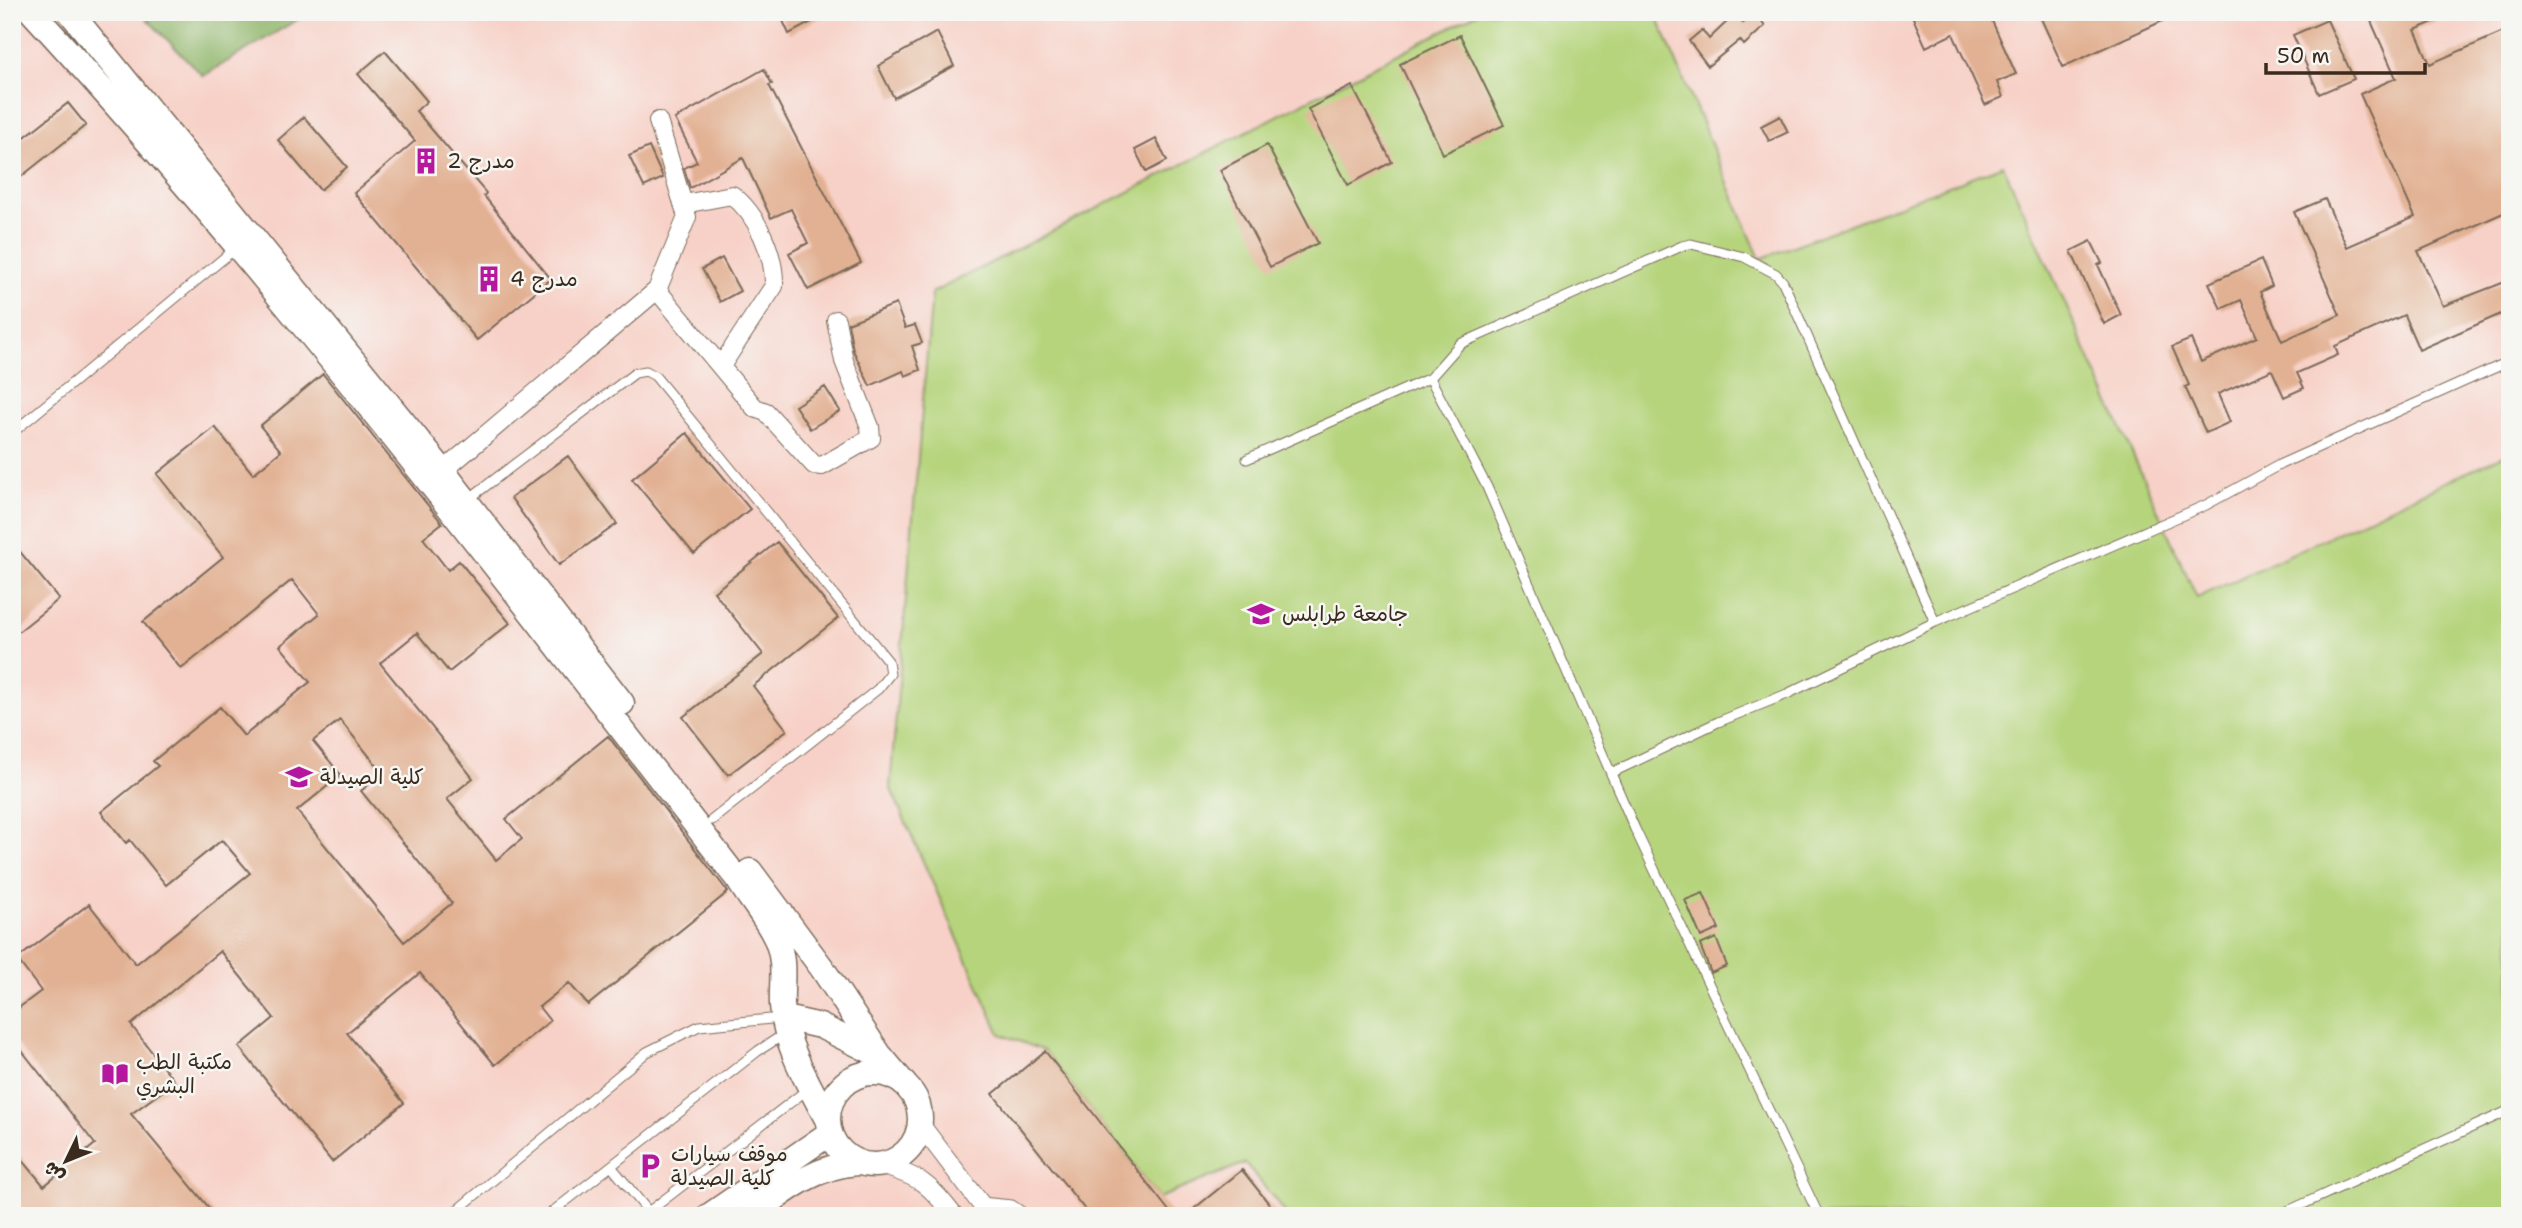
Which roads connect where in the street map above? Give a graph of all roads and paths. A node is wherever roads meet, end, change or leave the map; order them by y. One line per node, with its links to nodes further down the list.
1 (23, 12): 4 (lane)
2 (32, 12): 7 (street)
3 (70, 12): 15 (street)
4 (12, 21)
5 (658, 121): 6 (street)
6 (684, 204): 8 (street); 11 (street)
7 (236, 248): 13 (lane); 20 (street)
8 (657, 289): 11 (street); 15 (street)
9 (836, 320): 11 (street)
10 (2510, 361): 17 (lane)
11 (721, 366)
12 (1430, 378): 14 (lane); 17 (lane); 18 (lane)
13 (12, 433)
14 (1247, 459)
15 (443, 471): 16 (street)
16 (466, 501): 19 (street); 19 (lane)
17 (1935, 622): 18 (lane)
18 (1611, 773): 37 (lane)
19 (712, 820): 21 (street)
20 (787, 1025): 21 (street); 23 (street); 28 (lane); 31 (lane)
21 (879, 1055): 22 (street)
22 (906, 1086): 25 (street); 26 (street)
23 (810, 1087): 26 (street); 30 (lane)
24 (2510, 1110): 38 (lane)
25 (920, 1124): 27 (street); 29 (street)
26 (829, 1127): 27 (street); 33 (street)
27 (869, 1164): 34 (street); 35 (street)
28 (611, 1166): 30 (lane); 32 (lane)
29 (984, 1209): 36 (lane)
30 (648, 1214)
31 (450, 1216)
32 (547, 1216)
33 (709, 1216)
34 (751, 1216)
35 (954, 1216)
36 (1028, 1216)
37 (1819, 1216)
38 (2277, 1216)

